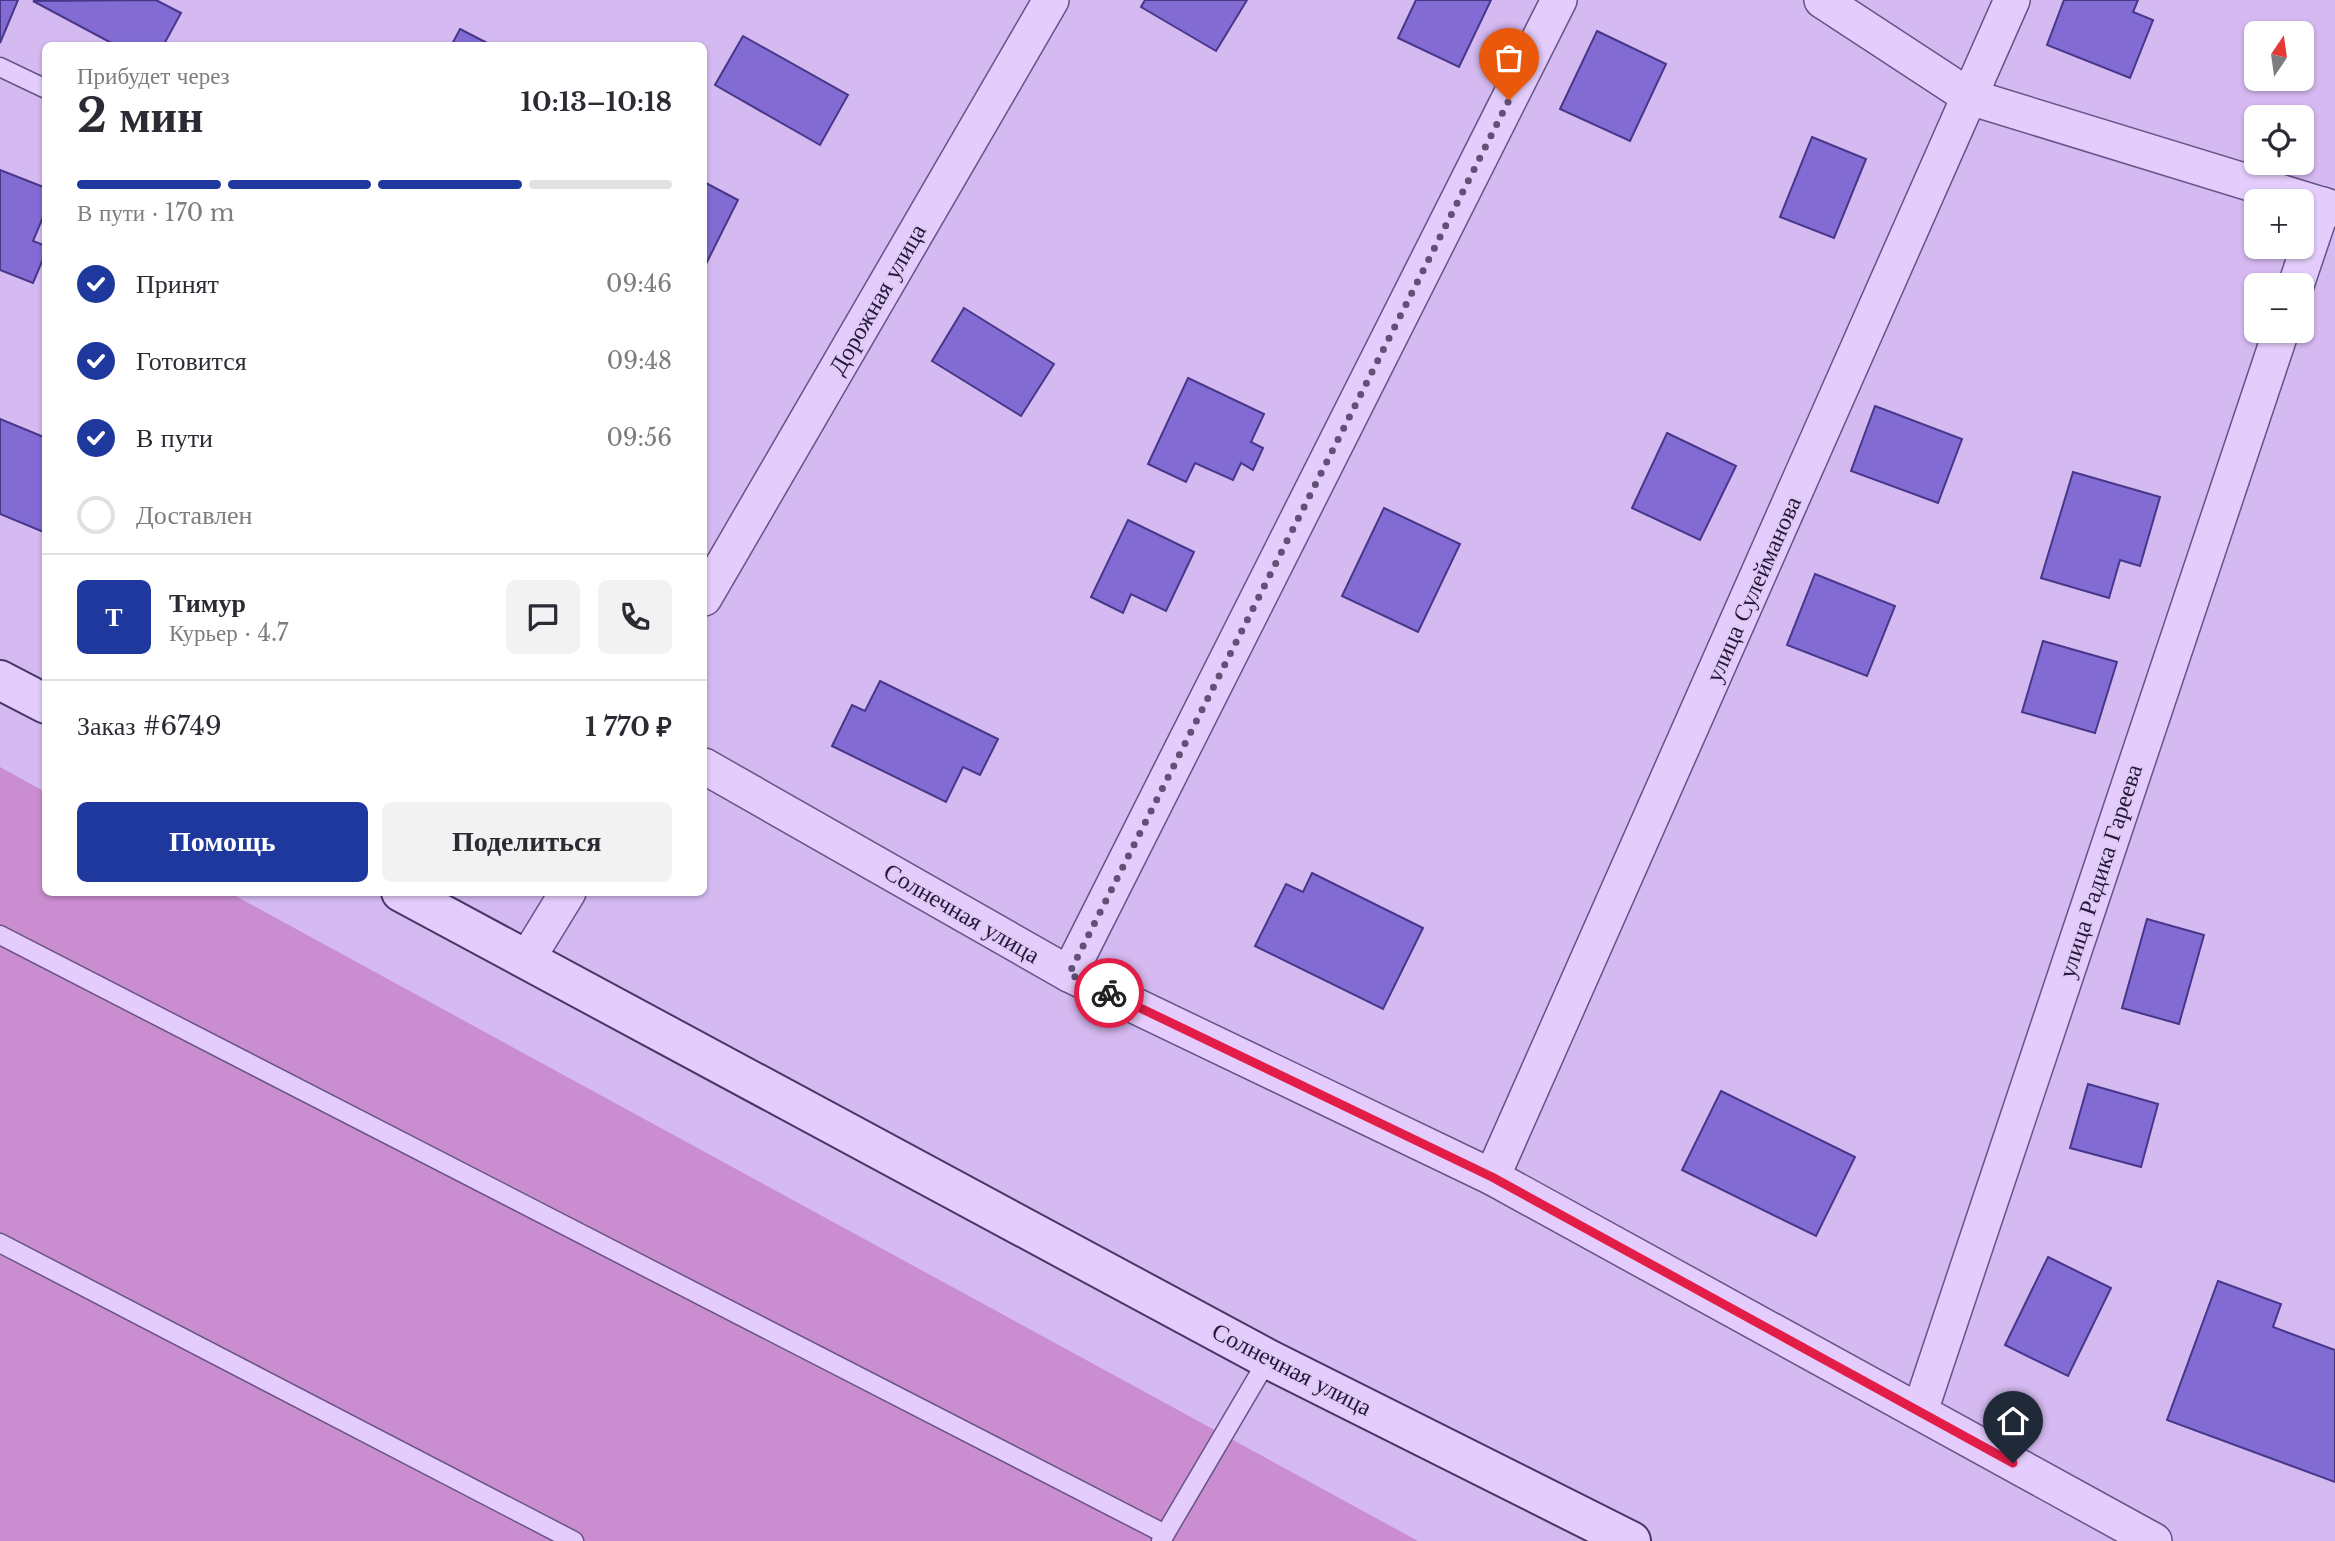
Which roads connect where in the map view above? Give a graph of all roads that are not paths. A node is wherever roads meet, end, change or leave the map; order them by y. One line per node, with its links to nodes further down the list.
1 (1051, 0): 11 (street, Дорожная улица)
2 (1559, 0): 19 (street)
3 (1822, 0): 7 (street)
4 (2012, 0): 7 (street, улица Сулейманова)
5 (0, 67): 6 (lane)
6 (42, 87)
7 (1970, 97): 8 (street); 20 (street, улица Сулейманова)
8 (2329, 207): 9 (street)
9 (2301, 273)
10 (2277, 343): 23 (street, улица Радика Гареева)
11 (707, 593)
12 (0, 680): 13 (main road)
13 (42, 702)
14 (707, 768): 19 (street, Солнечная улица)
15 (409, 896): 18 (main road, Солнечная улица)
16 (566, 896): 18 (street)
17 (0, 934): 24 (lane)
18 (527, 959): 22 (main road, Солнечная улица)
19 (1069, 974): 20 (street, Солнечная улица)
20 (1492, 1177): 23 (street, Солнечная улица)
21 (0, 1243): 25 (lane)
22 (1268, 1359): 24 (lane); 26 (main road, Солнечная улица)
23 (1920, 1411): 27 (street, Солнечная улица)
24 (1163, 1537)
25 (574, 1541)
26 (1631, 1541)
27 (2154, 1541)

